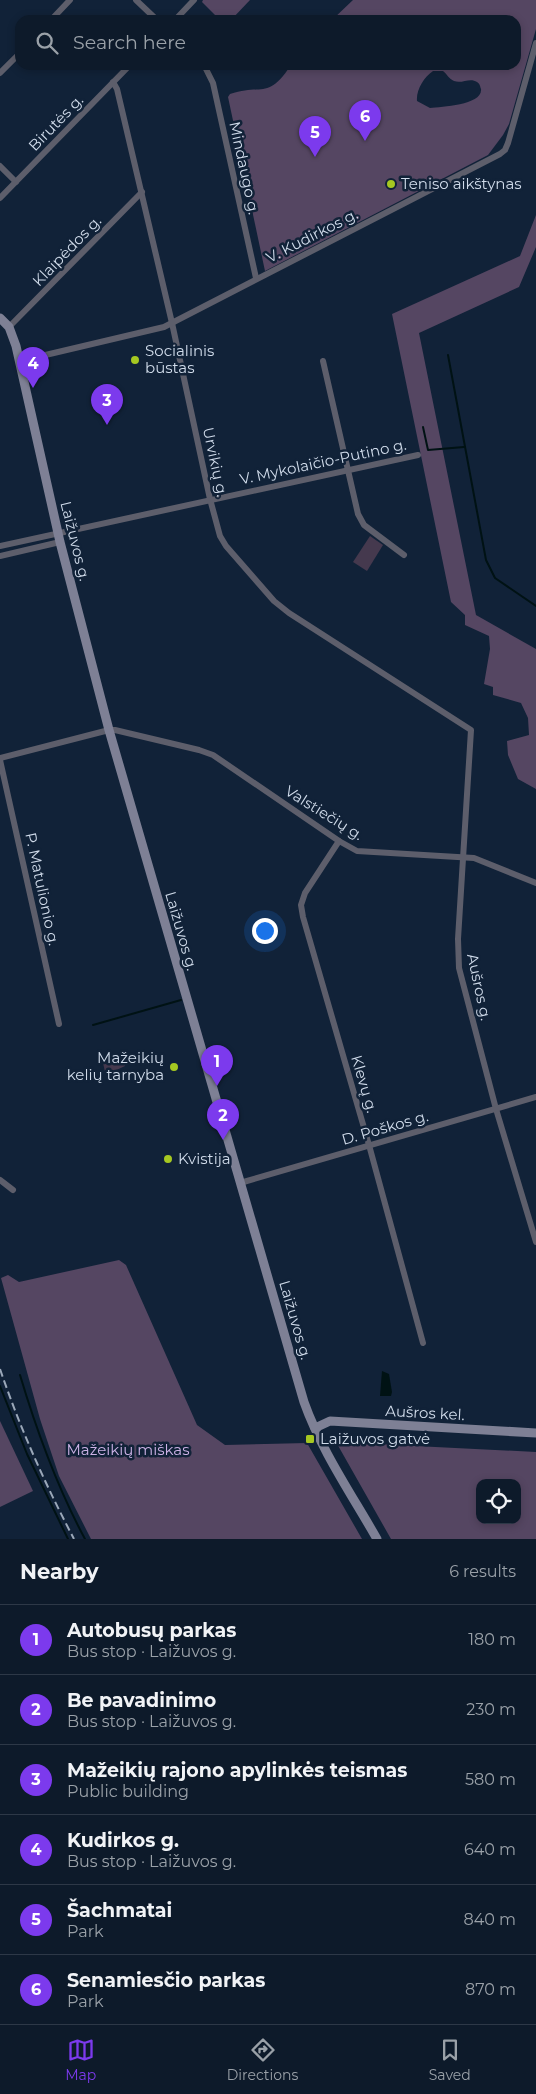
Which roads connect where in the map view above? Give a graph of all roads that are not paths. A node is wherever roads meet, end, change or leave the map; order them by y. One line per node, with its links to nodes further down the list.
1 (70, 0): 4 (street)
2 (136, 0): 5 (street)
3 (194, 0): 6 (street)
4 (56, 15)
5 (152, 15)
6 (180, 15)
7 (536, 43): 17 (street, V. Kudirkos g.)
8 (15, 57): 11 (street)
9 (125, 70): 12 (street, Birutės g.)
10 (206, 70): 17 (street, Mindaugo g.)
11 (0, 73)
12 (113, 82): 14 (street, Birutės g.); 15 (street, Urvikių g.)
13 (0, 166): 14 (street)
14 (16, 182): 16 (street, Birutės g.)
15 (142, 192): 19 (street, Urvikių g.); 20 (street, Klaipėdos g.)
16 (0, 198)
17 (256, 278): 19 (street, V. Kudirkos g.)
18 (0, 318): 20 (main road, Laižuvos g.)
19 (172, 323): 21 (street, V. Kudirkos g.); 25 (street, Urvikių g.)
20 (9, 327): 21 (main road, Laižuvos g.)
21 (20, 360): 26 (main road, Laižuvos g.)
22 (323, 361): 24 (street)
23 (418, 454): 24 (street, V. Mykolaičio-Putino g.)
24 (347, 471): 25 (street, V. Mykolaičio-Putino g.); 29 (street)
25 (210, 499): 26 (street, V. Mykolaičio-Putino g.); 31 (street, Urvikių g.)
26 (59, 537): 27 (street, V. Mykolaičio-Putino g.); 28 (street, V. Mykolaičio-Putino g.); 30 (main road, Laižuvos g.)
27 (0, 546)
28 (0, 556)
29 (404, 556)
30 (109, 730): 32 (street); 33 (street, Valstiečių g.); 41 (main road, Laižuvos g.)
31 (471, 730): 34 (street, Aušros g.)
32 (0, 759): 36 (street, P. Matulionio g.)
33 (339, 841): 34 (street, Valstiečių g.); 39 (street, Klevų g.)
34 (462, 856): 35 (street, Valstiečių g.); 38 (street, Aušros g.)
35 (536, 883)
36 (59, 1024)
37 (536, 1097): 38 (street, D. Poškos g.)
38 (496, 1109): 39 (street, D. Poškos g.); 43 (street, Aušros g.)
39 (369, 1145): 41 (street, D. Poškos g.); 44 (street, Klevų g.)
40 (0, 1180): 42 (street)
41 (240, 1183): 45 (main road, Laižuvos g.)
42 (13, 1190)
43 (536, 1242)
44 (423, 1343)
45 (314, 1428): 46 (main road, Aušros kel.); 47 (main road, Laižuvos g.)
46 (536, 1433)
47 (377, 1539)

